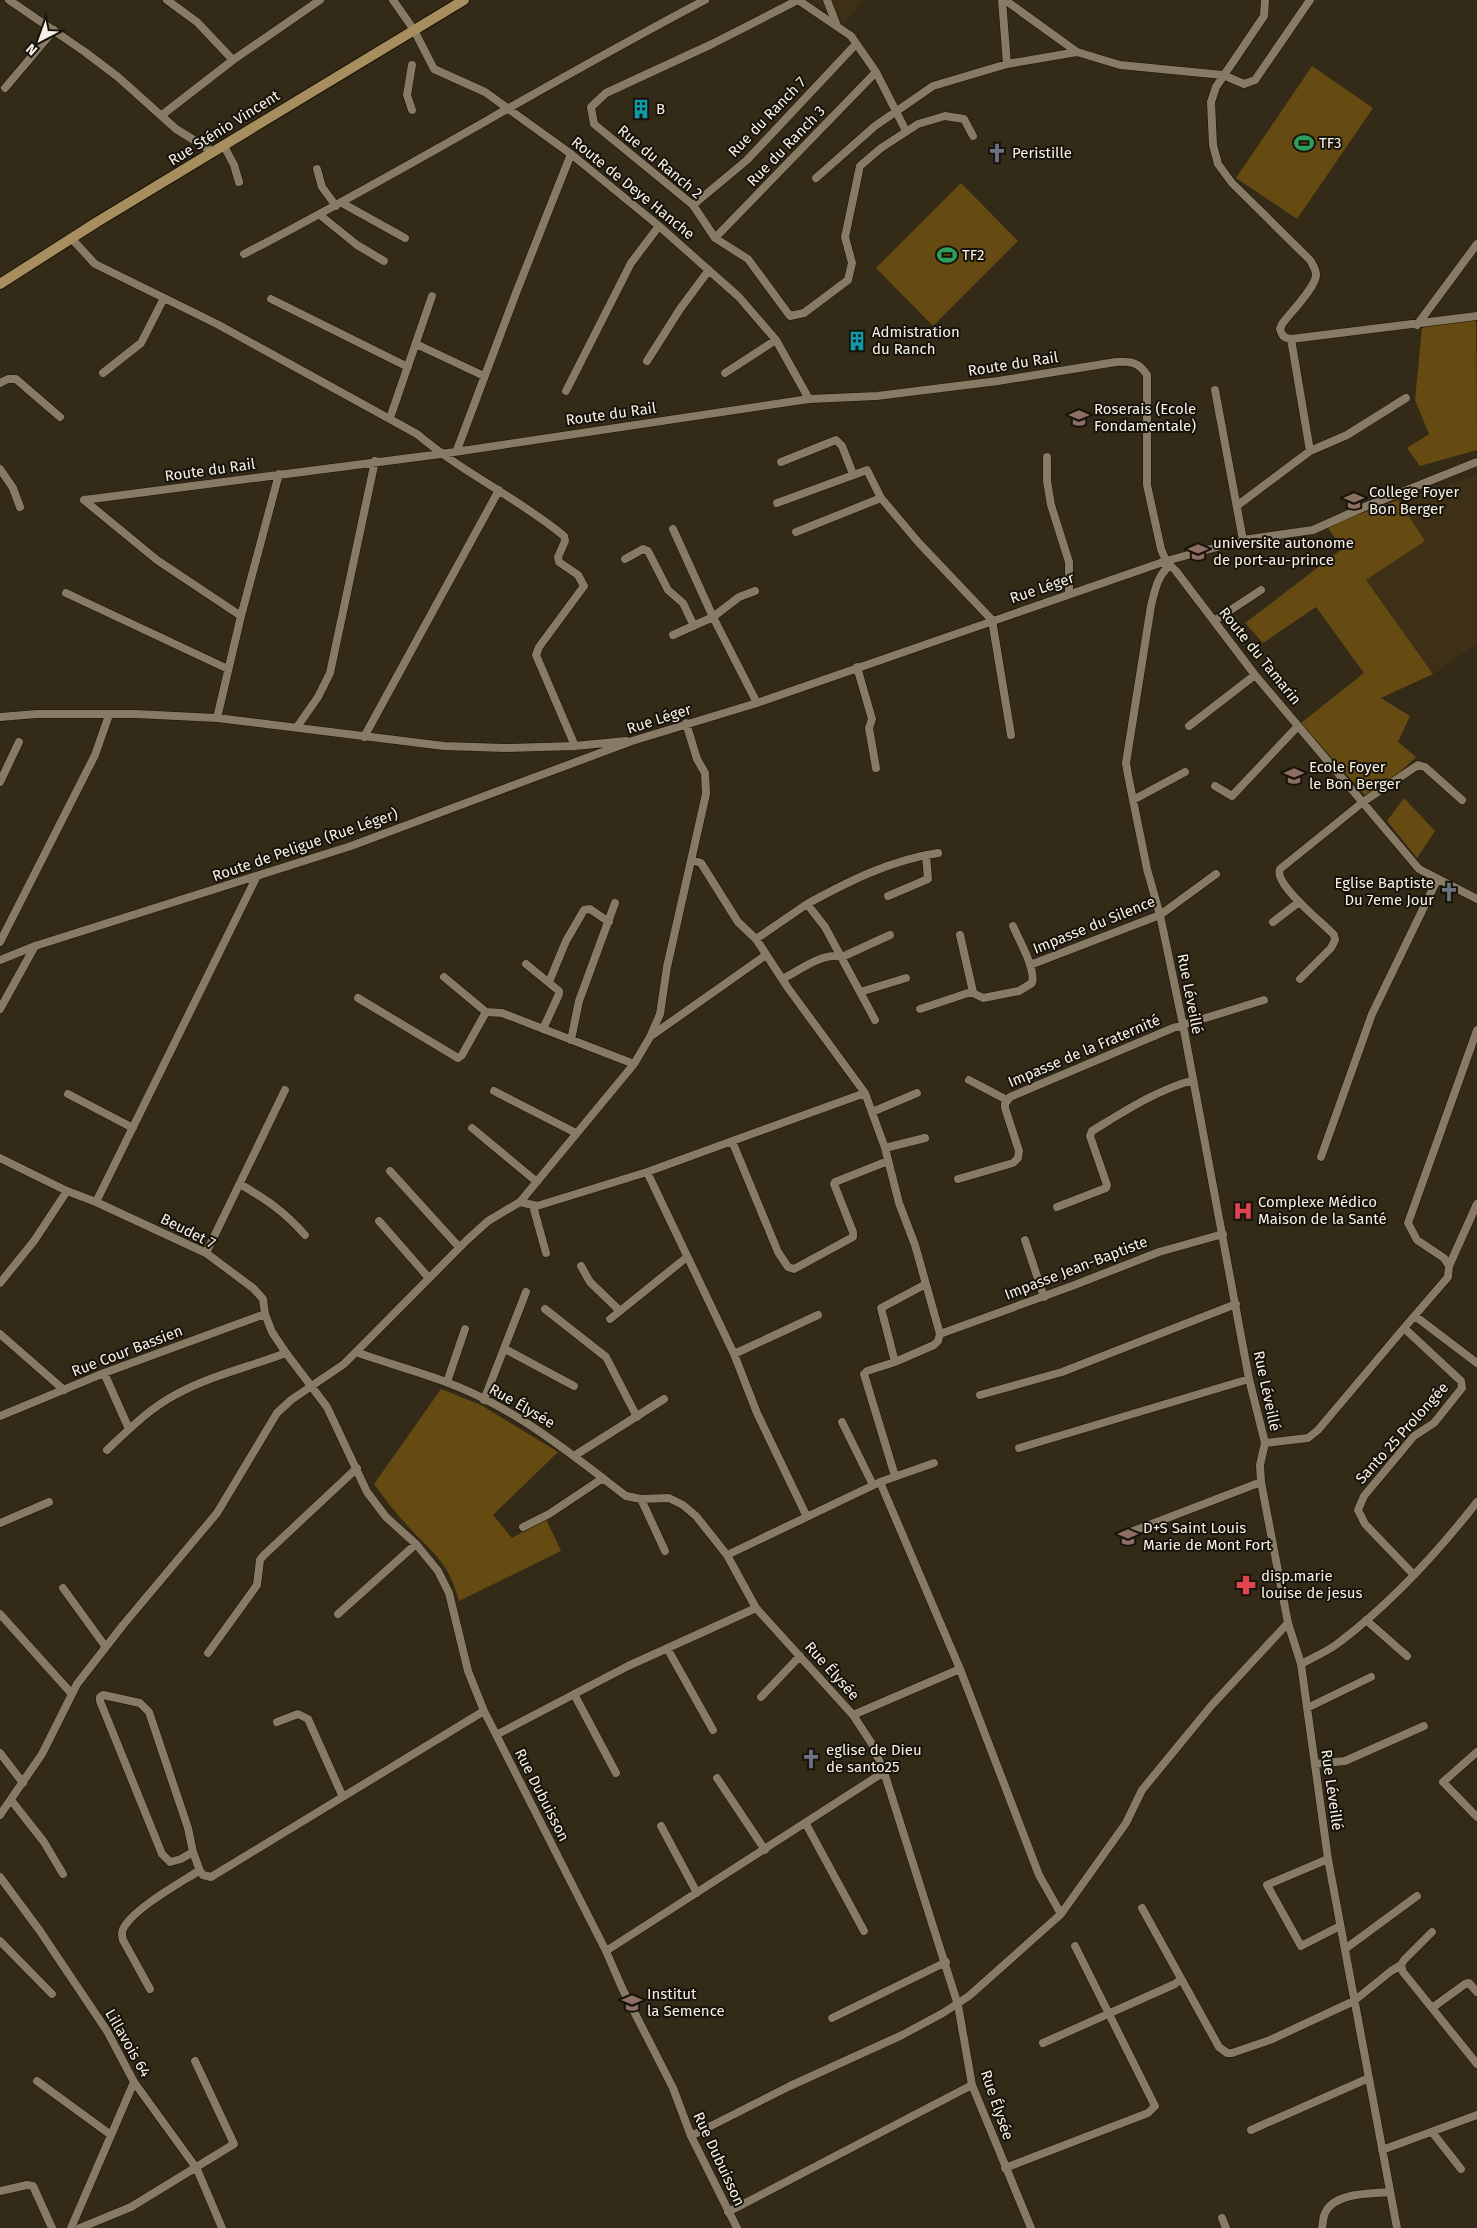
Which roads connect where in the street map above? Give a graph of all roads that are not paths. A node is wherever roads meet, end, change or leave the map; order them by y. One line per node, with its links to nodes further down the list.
1 (10, 0): 13 (street)
2 (166, 0): 17 (street)
3 (320, 0): 17 (street)
4 (393, 0): 14 (street, Route de Deye Hanche)
5 (464, 0): 14 (main road, Rue Sténio Vincent)
6 (705, 0): 23 (street)
7 (798, 0): 12 (street); 36 (street, Rue du Ranch 2)
8 (827, 0): 12 (street)
9 (1003, 0): 16 (street); 18 (street)
10 (1265, 0): 21 (street)
11 (1310, 0): 21 (street)
12 (838, 27): 15 (street)
13 (54, 30): 22 (street); 26 (street)
14 (414, 30): 23 (street, Route de Deye Hanche); 29 (main road, Rue Sténio Vincent)
15 (856, 44): 20 (street); 36 (street, Rue du Ranch 7)
16 (1077, 52): 18 (street); 21 (street)
17 (233, 60): 26 (street)
18 (1007, 64): 25 (street)
19 (412, 65): 24 (street)
20 (876, 72): 25 (street); 41 (street, Rue du Ranch 3)
21 (1224, 76): 52 (street)
22 (5, 88)
23 (508, 108): 31 (street, Route de Deye Hanche); 35 (street)
24 (412, 110)
25 (895, 112): 27 (street); 33 (street)
26 (162, 114): 30 (street)
27 (906, 132): 28 (street); 41 (street, Rue du Ranch 2)
28 (973, 136)
29 (224, 146): 30 (main road, Rue Sténio Vincent); 34 (street)
30 (213, 152): 39 (main road, Rue Sténio Vincent)
31 (571, 154): 38 (street, Route de Deye Hanche); 60 (street)
32 (317, 169): 35 (street)
33 (816, 178)
34 (239, 182)
35 (339, 204): 37 (street); 40 (street)
36 (693, 205): 41 (street, Rue du Ranch 2)
37 (320, 215): 43 (street); 44 (street)
38 (660, 226): 45 (street, Route de Deye Hanche); 63 (street)
39 (71, 238): 46 (main road, Rue Sténio Vincent); 48 (street)
40 (405, 238)
41 (715, 238)
42 (1477, 244): 51 (street)
43 (244, 254)
44 (384, 261)
45 (709, 270): 53 (street, Route de Deye Hanche); 55 (street)
46 (0, 284)
47 (432, 296): 54 (street)
48 (164, 298): 58 (street); 67 (street)
49 (270, 300): 57 (street)
50 (1477, 316): 51 (street)
51 (1417, 325): 52 (street)
52 (1291, 339): 69 (street)
53 (776, 340): 59 (street); 65 (street, Route de Deye Hanche)
54 (416, 344): 57 (street); 60 (street)
55 (647, 361)
56 (1142, 366): 65 (street, Route du Rail); 87 (street, Route du Tamarin)
57 (408, 367): 67 (street)
58 (103, 373)
59 (725, 373)
60 (484, 376): 68 (street)
61 (0, 383): 66 (street)
62 (1215, 390): 81 (street)
63 (566, 391)
64 (1406, 398): 69 (street)
65 (809, 399): 68 (street, Route du Rail)
66 (60, 417)
67 (390, 418): 70 (street)
68 (457, 450): 70 (street, Route du Rail)
69 (1310, 451): 81 (street)
70 (440, 454): 72 (street, Route du Rail); 78 (street)
71 (1047, 458): 91 (street)
72 (375, 461): 76 (street, Route du Rail); 108 (street)
73 (781, 462): 77 (street)
74 (1477, 462): 85 (street, Rue Léger)
75 (0, 469): 82 (street)
76 (279, 474): 92 (street); 92 (street, Route du Rail)
77 (853, 474): 79 (street); 80 (street)
78 (499, 490): 110 (street); 113 (street)
79 (881, 498): 84 (street); 94 (street)
80 (777, 503)
81 (1238, 505): 85 (street)
82 (20, 507)
83 (673, 529): 93 (street)
84 (796, 532)
85 (1243, 540): 87 (street, Rue Léger)
86 (625, 559): 96 (street)
87 (1167, 563): 91 (street, Rue Léger); 95 (street, Route du Tamarin); 119 (street, Rue Léveillé)
88 (1261, 590): 95 (street)
89 (755, 591): 93 (street)
90 (66, 593): 99 (street)
91 (1069, 594): 94 (street, Rue Léger)
92 (241, 616): 99 (street)
93 (713, 617): 96 (street); 101 (street)
94 (992, 620): 98 (street, Rue Léger); 109 (street)
95 (1214, 621): 100 (street, Route du Tamarin)
96 (694, 626): 97 (street)
97 (673, 635)
98 (857, 667): 101 (street, Rue Léger); 115 (street)
99 (228, 670): 104 (street)
100 (1255, 675): 106 (street); 107 (street, Route du Tamarin)
101 (757, 703): 105 (street, Rue Léger)
102 (109, 715): 103 (street); 104 (street); 140 (street)
103 (0, 717)
104 (217, 718): 108 (street)
105 (686, 724): 111 (street, Rue Léger); 124 (street)
106 (1189, 726)
107 (1298, 726): 118 (street); 121 (street, Route du Tamarin)
108 (297, 727): 110 (street)
109 (1011, 735)
110 (364, 737): 113 (street)
111 (632, 741): 113 (street); 114 (street, Rue Léger)
112 (19, 742): 117 (street)
113 (574, 746)
114 (616, 748): 126 (street, Route de Peligue (Rue Léger))
115 (876, 768)
116 (1185, 772): 119 (street)
117 (0, 782)
118 (1215, 786)
119 (1133, 800): 133 (street, Rue Léveillé)
120 (1462, 800): 121 (street)
121 (1363, 802): 127 (street, Route du Tamarin); 130 (street)
122 (938, 853): 123 (street)
123 (926, 855): 128 (street); 132 (street)
124 (692, 860): 139 (street); 163 (street)
125 (1216, 874): 133 (street, Impasse du Silence)
126 (256, 878): 141 (street, Route de Peligue (Rue Léger)); 175 (street)
127 (1436, 880): 129 (street, Route du Tamarin); 182 (street)
128 (888, 896)
129 (1477, 899)
130 (1299, 902): 135 (street); 150 (street)
131 (616, 903): 134 (street)
132 (807, 904): 139 (street); 143 (street)
133 (1160, 915): 146 (street, Impasse du Silence); 160 (street, Rue Léveillé)
134 (609, 922): 151 (street); 164 (street)
135 (1273, 922)
136 (1013, 926): 146 (street)
137 (890, 935): 143 (street)
138 (960, 935): 153 (street)
139 (756, 939): 142 (street)
140 (0, 942)
141 (35, 946): 144 (street, Route de Peligue (Rue Léger)); 156 (street)
142 (766, 955): 149 (street); 163 (street)
143 (842, 957): 149 (street); 152 (street)
144 (0, 960)
145 (526, 964): 151 (street)
146 (1030, 965): 153 (street)
147 (444, 977): 158 (street)
148 (906, 978): 152 (street)
149 (782, 979): 170 (street)
150 (1300, 979)
151 (549, 982): 161 (street)
152 (860, 992): 159 (street)
153 (973, 992): 157 (street)
154 (358, 998): 158 (street)
155 (1264, 1000): 160 (street, Impasse de la Fraternité)
156 (0, 1009)
157 (920, 1009)
158 (486, 1012): 161 (street)
159 (875, 1020)
160 (1183, 1026): 167 (street, Rue Léveillé); 173 (street, Impasse de la Fraternité)
161 (543, 1029): 164 (street)
162 (1477, 1030): 204 (street)
163 (650, 1037): 165 (street)
164 (571, 1040): 165 (street)
165 (634, 1064): 177 (street)
166 (969, 1080): 173 (street)
167 (1193, 1080): 194 (street); 196 (street, Rue Léveillé)
168 (285, 1090): 188 (street)
169 (494, 1091): 177 (street)
170 (865, 1093): 174 (street); 179 (street)
171 (917, 1093): 174 (street)
172 (68, 1094): 175 (street)
173 (1007, 1100): 186 (street, Impasse de la Fraternité)
174 (872, 1112): 180 (street)
175 (133, 1128): 190 (street)
176 (472, 1128): 187 (street)
177 (576, 1133): 187 (street)
178 (925, 1138): 180 (street)
179 (732, 1141): 183 (street); 185 (street)
180 (884, 1148): 183 (street)
181 (0, 1158): 189 (street, Beudet 7)
182 (1321, 1158)
183 (888, 1161): 207 (street)
184 (390, 1171): 199 (street)
185 (647, 1172): 193 (street); 202 (street)
186 (958, 1179)
187 (537, 1182): 191 (street)
188 (240, 1184): 197 (street); 200 (street)
189 (67, 1191): 190 (street, Beudet 7); 206 (street)
190 (96, 1202): 200 (street, Beudet 7)
191 (520, 1202): 193 (street); 199 (street)
192 (1477, 1204): 204 (street)
193 (533, 1206): 201 (street)
194 (1057, 1207)
195 (379, 1221): 205 (street)
196 (1223, 1234): 209 (street, Impasse Jean-Baptiste); 210 (street, Rue Léveillé)
197 (305, 1235)
198 (1025, 1240): 209 (street)
199 (459, 1247): 205 (street)
200 (206, 1253): 213 (street, Beudet 7)
201 (546, 1253)
202 (687, 1257): 212 (street); 224 (street)
203 (582, 1266): 212 (street)
204 (1449, 1266): 215 (street)
205 (428, 1277): 222 (street)
206 (0, 1283)
207 (926, 1284): 220 (street); 225 (street)
208 (526, 1292): 221 (street)
209 (1044, 1297): 220 (street, Impasse Jean-Baptiste)
210 (1236, 1304): 228 (street, Rue Léveillé); 233 (street)
211 (545, 1309): 237 (street)
212 (620, 1310): 216 (street)
213 (265, 1314): 223 (street, Beudet 7); 227 (street, Rue Cour Bassien)
214 (818, 1314): 224 (street)
215 (1415, 1316): 217 (street); 226 (street)
216 (610, 1320)
217 (1404, 1328): 240 (street); 260 (street, Santo 25 Prolongée)
218 (465, 1329): 229 (street)
219 (0, 1334): 232 (street)
220 (940, 1334): 225 (street)
221 (505, 1349): 231 (street); 235 (street)
222 (356, 1352): 229 (street, Rue Élysée); 230 (street)
223 (286, 1353): 230 (street, Beudet 7); 239 (street)
224 (734, 1354): 253 (street)
225 (895, 1362): 246 (street)
226 (1477, 1363)
227 (104, 1373): 232 (street, Rue Cour Bassien); 239 (street)
228 (1249, 1379): 240 (street, Rue Léveillé); 241 (street)
229 (447, 1382): 235 (street, Rue Élysée)
230 (312, 1386): 245 (street, Rue Dubuisson); 267 (street)
231 (574, 1386)
232 (64, 1390): 236 (street, Rue Cour Bassien)
233 (980, 1395)
234 (664, 1399): 237 (street)
235 (484, 1400): 243 (street, Rue Élysée)
236 (0, 1416)
237 (637, 1417): 243 (street)
238 (842, 1422): 249 (street)
239 (129, 1429): 242 (street)
240 (1265, 1443): 248 (street, Rue Léveillé)
241 (1019, 1448)
242 (107, 1450)
243 (574, 1456): 247 (street, Rue Élysée)
244 (934, 1463): 246 (street)
245 (357, 1468): 257 (street, Rue Dubuisson); 269 (street)
246 (896, 1476): 249 (street)
247 (603, 1478): 250 (street, Rue Élysée); 255 (street)
248 (1261, 1482): 256 (street); 266 (street, Rue Léveillé)
249 (877, 1484): 253 (street); 273 (street)
250 (641, 1499): 258 (street); 259 (street, Rue Élysée)
251 (49, 1502): 254 (street)
252 (1477, 1504): 260 (street)
253 (807, 1517): 259 (street)
254 (0, 1523)
255 (523, 1527)
256 (1128, 1533)
257 (416, 1544): 264 (street); 279 (street, Rue Dubuisson)
258 (665, 1551)
259 (727, 1554): 262 (street, Rue Élysée)
260 (1414, 1575): 265 (street)
261 (63, 1588): 267 (street)
262 (756, 1608): 268 (street); 270 (street, Rue Élysée)
263 (0, 1614): 275 (street)
264 (338, 1614)
265 (1366, 1620): 271 (street); 272 (street)
266 (1288, 1623): 272 (street, Rue Léveillé); 307 (street)
267 (105, 1646): 275 (street)
268 (667, 1648): 276 (street); 283 (street)
269 (208, 1653)
270 (800, 1656): 277 (street); 280 (street, Rue Élysée)
271 (1407, 1656)
272 (1301, 1664): 278 (street, Rue Léveillé)
273 (960, 1669): 280 (street); 307 (street)
274 (1371, 1677): 278 (street)
275 (71, 1693): 291 (street)
276 (574, 1694): 284 (street); 289 (street)
277 (761, 1697)
278 (1307, 1708): 287 (street, Rue Léveillé)
279 (484, 1711): 284 (street, Rue Dubuisson); 292 (street)
280 (853, 1714): 288 (street, Rue Élysée)
281 (277, 1722): 292 (street)
282 (1424, 1726): 287 (street)
283 (713, 1730)
284 (496, 1735): 314 (street, Rue Dubuisson)
285 (1477, 1752): 295 (street)
286 (0, 1753): 291 (street)
287 (1315, 1764): 300 (street, Rue Léveillé)
288 (884, 1772): 296 (street); 315 (street, Rue Élysée)
289 (616, 1773)
290 (717, 1778): 298 (street)
291 (23, 1783): 293 (street)
292 (342, 1796): 301 (street)
293 (11, 1800): 294 (street); 302 (street)
294 (0, 1815)
295 (1477, 1817)
296 (806, 1824): 298 (street); 309 (street)
297 (661, 1826): 304 (street)
298 (765, 1850): 304 (street)
299 (193, 1852): 299 (street); 301 (street)
300 (1328, 1859): 308 (street, Rue Léveillé); 308 (street)
301 (200, 1871): 318 (street)
302 (63, 1874)
303 (0, 1877): 331 (street, Lillavois 64)
304 (698, 1893): 314 (street)
305 (1417, 1896): 313 (street)
306 (1142, 1908): 317 (street)
307 (1061, 1914): 322 (street)
308 (1340, 1926): 313 (street, Rue Léveillé)
309 (864, 1931)
310 (1432, 1932): 316 (street)
311 (0, 1941): 320 (street)
312 (1075, 1946): 324 (street)
313 (1345, 1949): 321 (street, Rue Léveillé)
314 (606, 1951): 337 (street, Rue Dubuisson)
315 (946, 1962): 322 (street, Rue Élysée); 325 (street)
316 (1401, 1965): 321 (street); 323 (street)
317 (1181, 1980): 321 (street); 324 (street)
318 (150, 1989)
319 (1477, 1992): 323 (street)
320 (52, 1994)
321 (1354, 2001): 329 (street, Rue Léveillé)
322 (958, 2005): 332 (street, Rue Élysée); 337 (street)
323 (1432, 2008): 328 (street)
324 (1110, 2015): 326 (street); 340 (street)
325 (832, 2018)
326 (1043, 2042)
327 (195, 2061): 339 (street)
328 (1477, 2064)
329 (1369, 2078): 334 (street); 338 (street, Rue Léveillé)
330 (37, 2081): 336 (street)
331 (134, 2082): 336 (street); 339 (street, Lillavois 64)
332 (972, 2085): 340 (street, Rue Élysée); 344 (street)
333 (1477, 2115): 335 (street)
334 (1251, 2130)
335 (1432, 2132): 338 (street); 341 (street)
336 (111, 2135): 347 (street)
337 (691, 2136): 344 (street, Rue Dubuisson)
338 (1382, 2150): 343 (street, Rue Léveillé)
339 (197, 2168): 348 (street); 349 (street, Lillavois 64)
340 (1005, 2168): 351 (street, Rue Élysée)
341 (1460, 2169)
342 (0, 2192): 346 (street)
343 (1390, 2192): 353 (street); 354 (street, Rue Léveillé)
344 (728, 2212): 350 (street, Rue Dubuisson)
345 (1222, 2218): 352 (street)
346 (52, 2228)
347 (71, 2228)
348 (80, 2228)
349 (222, 2228)
350 (737, 2228)
351 (1031, 2228)
352 (1226, 2228)
353 (1322, 2228)
354 (1396, 2228)

